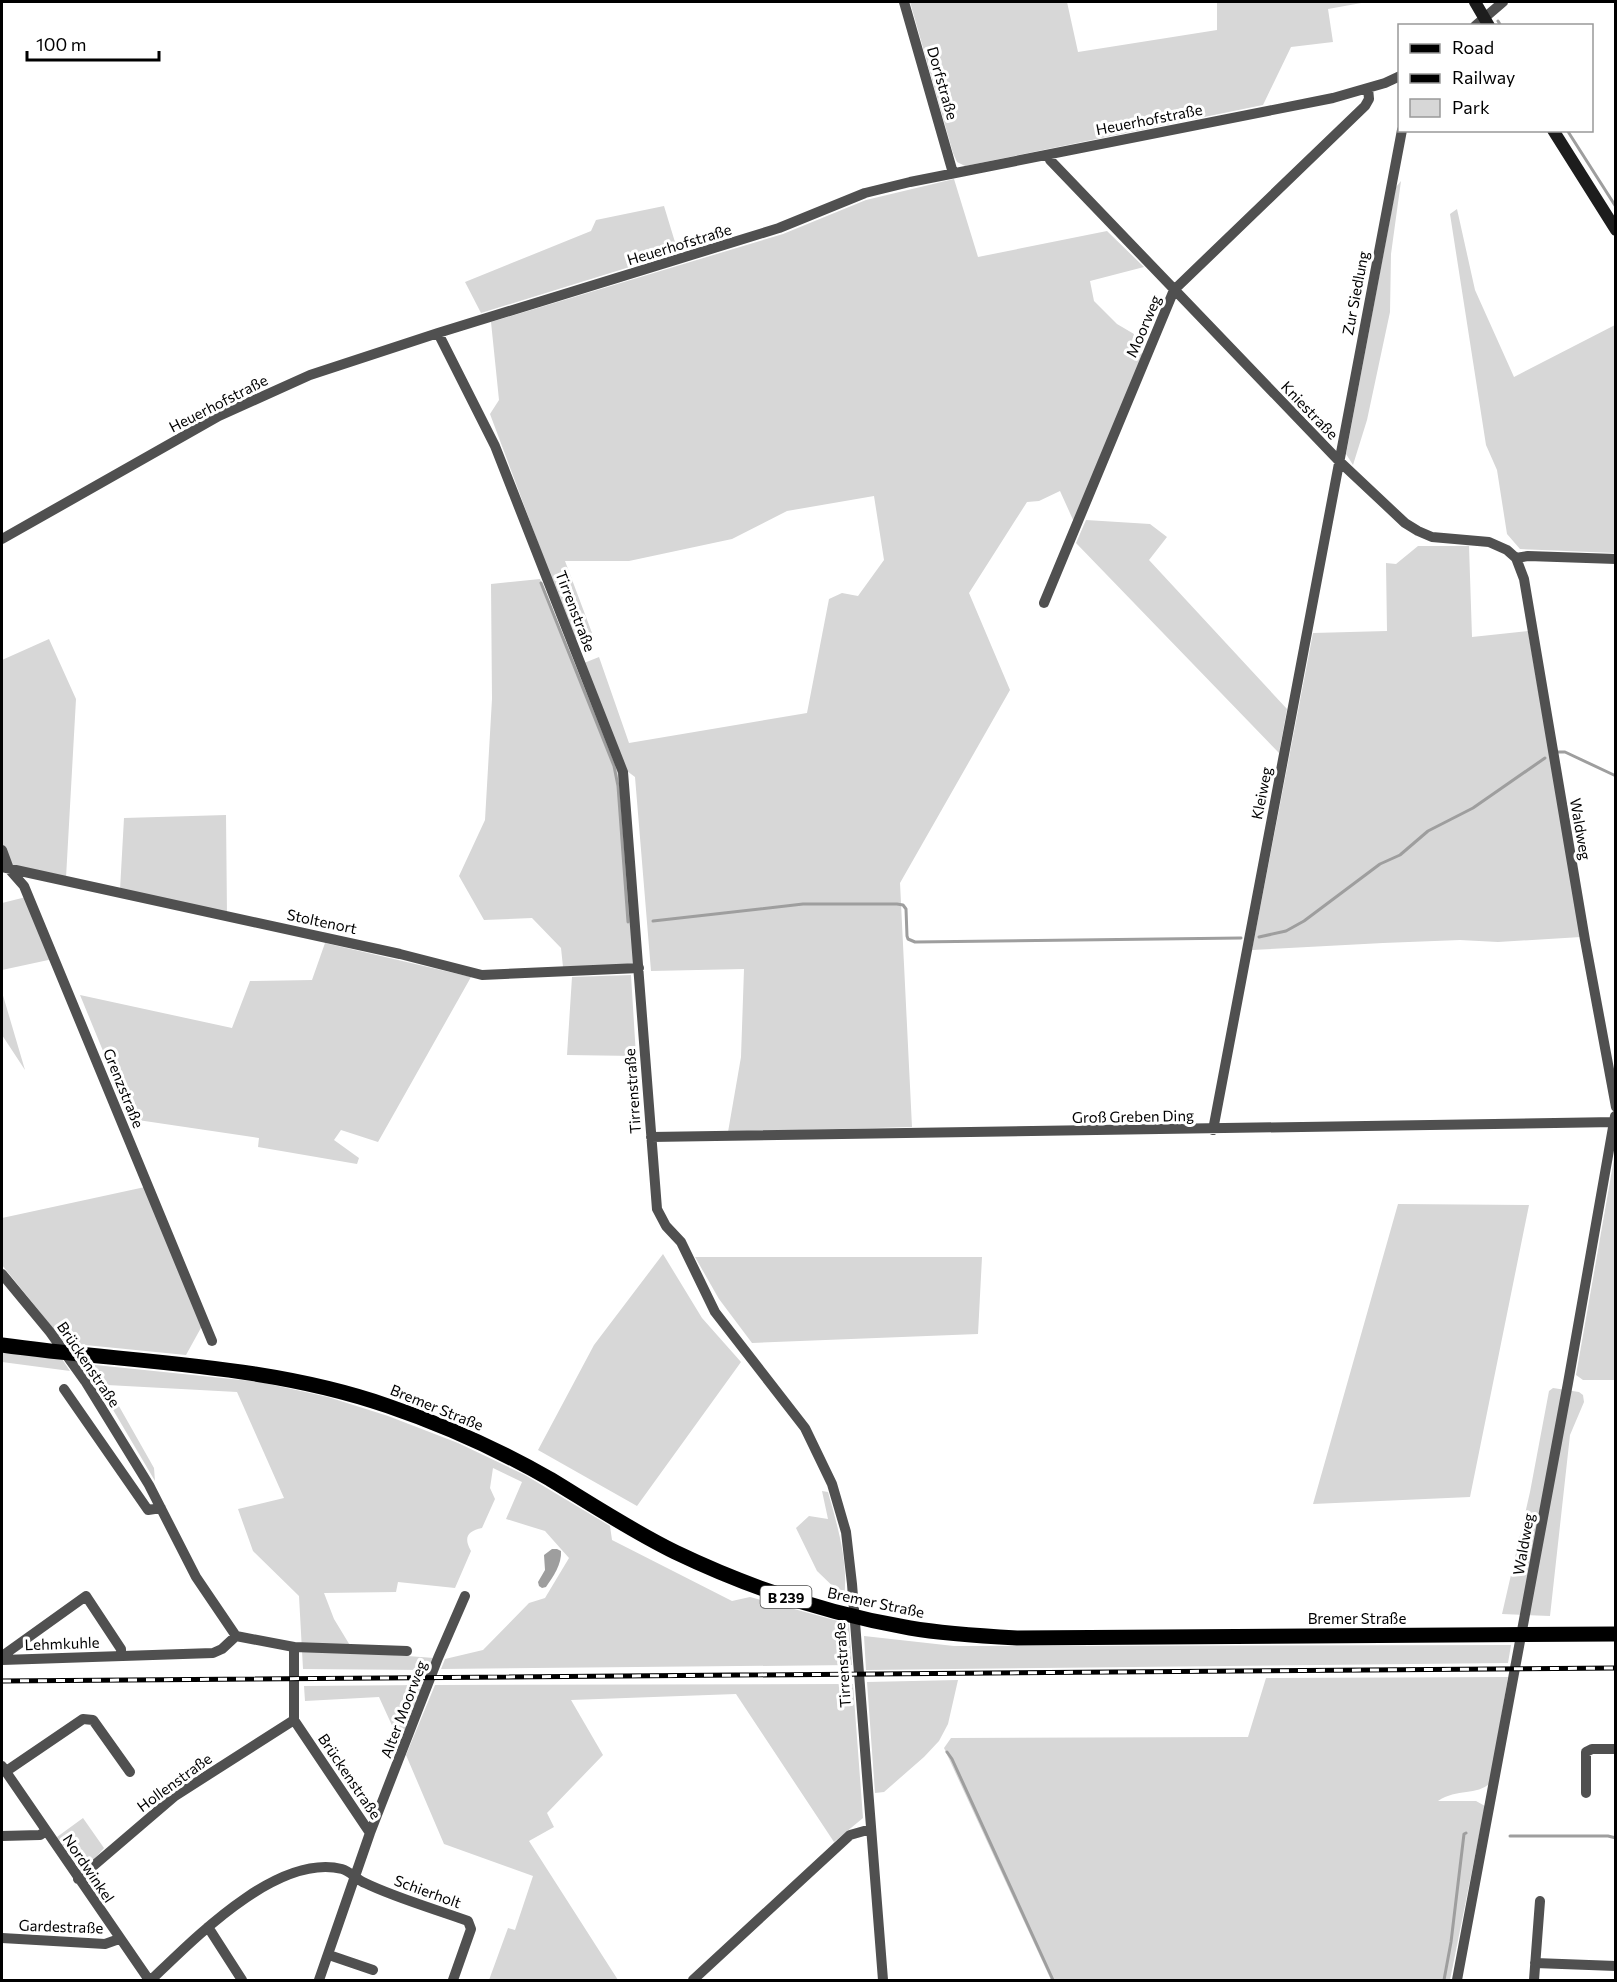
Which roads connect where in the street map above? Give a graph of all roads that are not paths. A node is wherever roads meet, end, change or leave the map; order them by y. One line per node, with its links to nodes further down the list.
1 (904, 2): 10 (street, Dorfstraße)
2 (1475, 2): 4 (street)
3 (1503, 2): 4 (street)
4 (1483, 23)
5 (1398, 77): 6 (street, Heuerhofstraße)
6 (1368, 88): 9 (street, Heuerhofstraße); 12 (street, Moorweg)
7 (1402, 132): 14 (street, Zur Siedlung)
8 (1553, 132): 11 (street)
9 (1049, 155): 10 (street, Heuerhofstraße); 12 (street, Kniestraße)
10 (953, 173): 13 (street, Heuerhofstraße)
11 (1616, 230)
12 (1174, 290): 14 (street, Kniestraße); 18 (street, Moorweg)
13 (438, 333): 15 (street, Heuerhofstraße); 21 (street, Tirrenstraße)
14 (1339, 461): 16 (street, Kniestraße); 24 (street, Kleiweg)
15 (2, 539)
16 (1516, 558): 17 (street); 22 (street, Waldweg)
17 (1616, 559)
18 (1044, 603)
19 (2, 850): 20 (street, Grenzstraße)
20 (5, 868): 21 (street, Stoltenort); 27 (street, Grenzstraße)
21 (639, 968): 25 (street, Tirrenstraße)
22 (1616, 1107)
23 (1615, 1119): 24 (street, Groß Greben Ding); 63 (street, Waldweg)
24 (1213, 1130): 25 (street, Groß Greben Ding)
25 (651, 1137): 43 (street, Tirrenstraße)
26 (2, 1274): 30 (street, Brückenstraße)
27 (212, 1341)
28 (2, 1345): 32 (main road, Bremer Straße / B 239)
29 (64, 1389): 30 (street)
30 (161, 1508): 33 (street, Brückenstraße)
31 (465, 1596): 45 (street, Alter Moorweg)
32 (1616, 1634)
33 (236, 1635): 34 (street); 36 (street, Lehmkuhle)
34 (294, 1651): 35 (street); 38 (street)
35 (407, 1651)
36 (121, 1656): 37 (street, Lehmkuhle); 37 (street, Lehmkuhle)
37 (3, 1660)
38 (294, 1720): 45 (street, Brückenstraße); 48 (street, Hollenstraße)
39 (1616, 1749): 42 (street)
40 (3, 1769): 41 (street, Nordwinkel); 44 (street, Nordwinkel)
41 (130, 1772)
42 (1586, 1793)
43 (871, 1828): 61 (street); 62 (street, Tirrenstraße)
44 (46, 1831): 46 (street); 48 (street, Nordwinkel)
45 (370, 1833): 47 (street, Brückenstraße)
46 (2, 1836)
47 (354, 1877): 50 (street, Schierholt); 53 (street, Brückenstraße); 60 (street, Schierholt)
48 (78, 1879): 52 (street, Nordwinkel)
49 (1540, 1901): 54 (street)
50 (208, 1927): 57 (street, Schierholt); 58 (street)
51 (2, 1938): 52 (street, Gardestraße)
52 (119, 1940): 57 (street, Nordwinkel)
53 (329, 1955): 56 (street); 59 (street, Brückenstraße)
54 (1534, 1964): 55 (street); 64 (street)
55 (1616, 1966)
56 (373, 1970)
57 (150, 1980)
58 (242, 1980)
59 (319, 1980)
60 (453, 1980)
61 (693, 1980)
62 (883, 1980)
63 (1457, 1980)
64 (1534, 1980)

